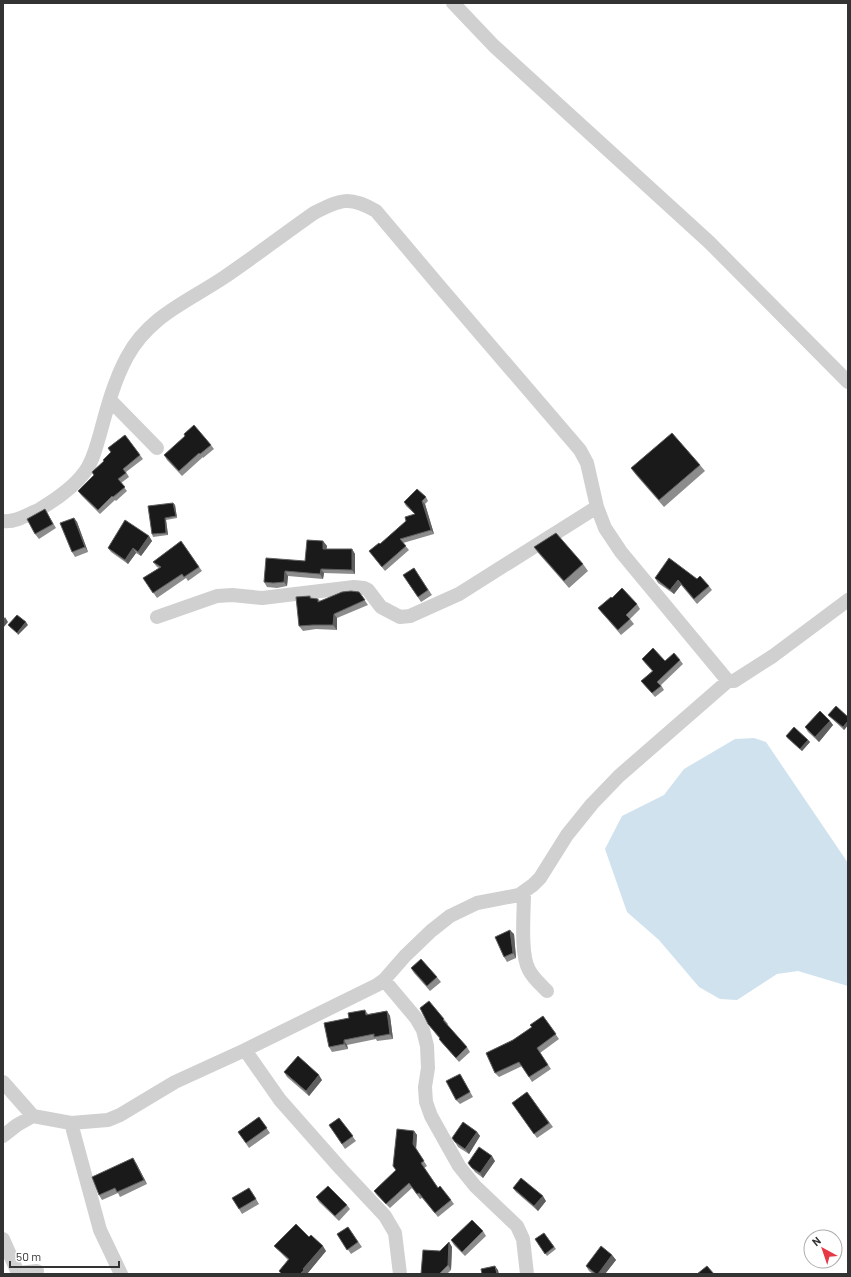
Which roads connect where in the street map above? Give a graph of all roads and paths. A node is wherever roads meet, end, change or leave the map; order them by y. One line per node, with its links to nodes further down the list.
1 (453, 3): 2 (street)
2 (848, 382)
3 (110, 400): 4 (street); 5 (street); 6 (street)
4 (157, 448)
5 (597, 507): 8 (street); 9 (street)
6 (3, 521)
7 (848, 600): 9 (street)
8 (157, 617)
9 (728, 681): 10 (street)
10 (524, 893): 11 (street); 12 (street)
11 (384, 980): 13 (street); 22 (street)
12 (547, 991)
13 (245, 1050): 16 (street); 21 (street)
14 (3, 1082): 15 (street)
15 (33, 1116): 16 (street); 17 (street)
16 (71, 1123): 20 (street)
17 (3, 1136)
18 (3, 1238): 19 (street)
19 (37, 1271)
20 (121, 1274)
21 (400, 1274)
22 (527, 1274)

